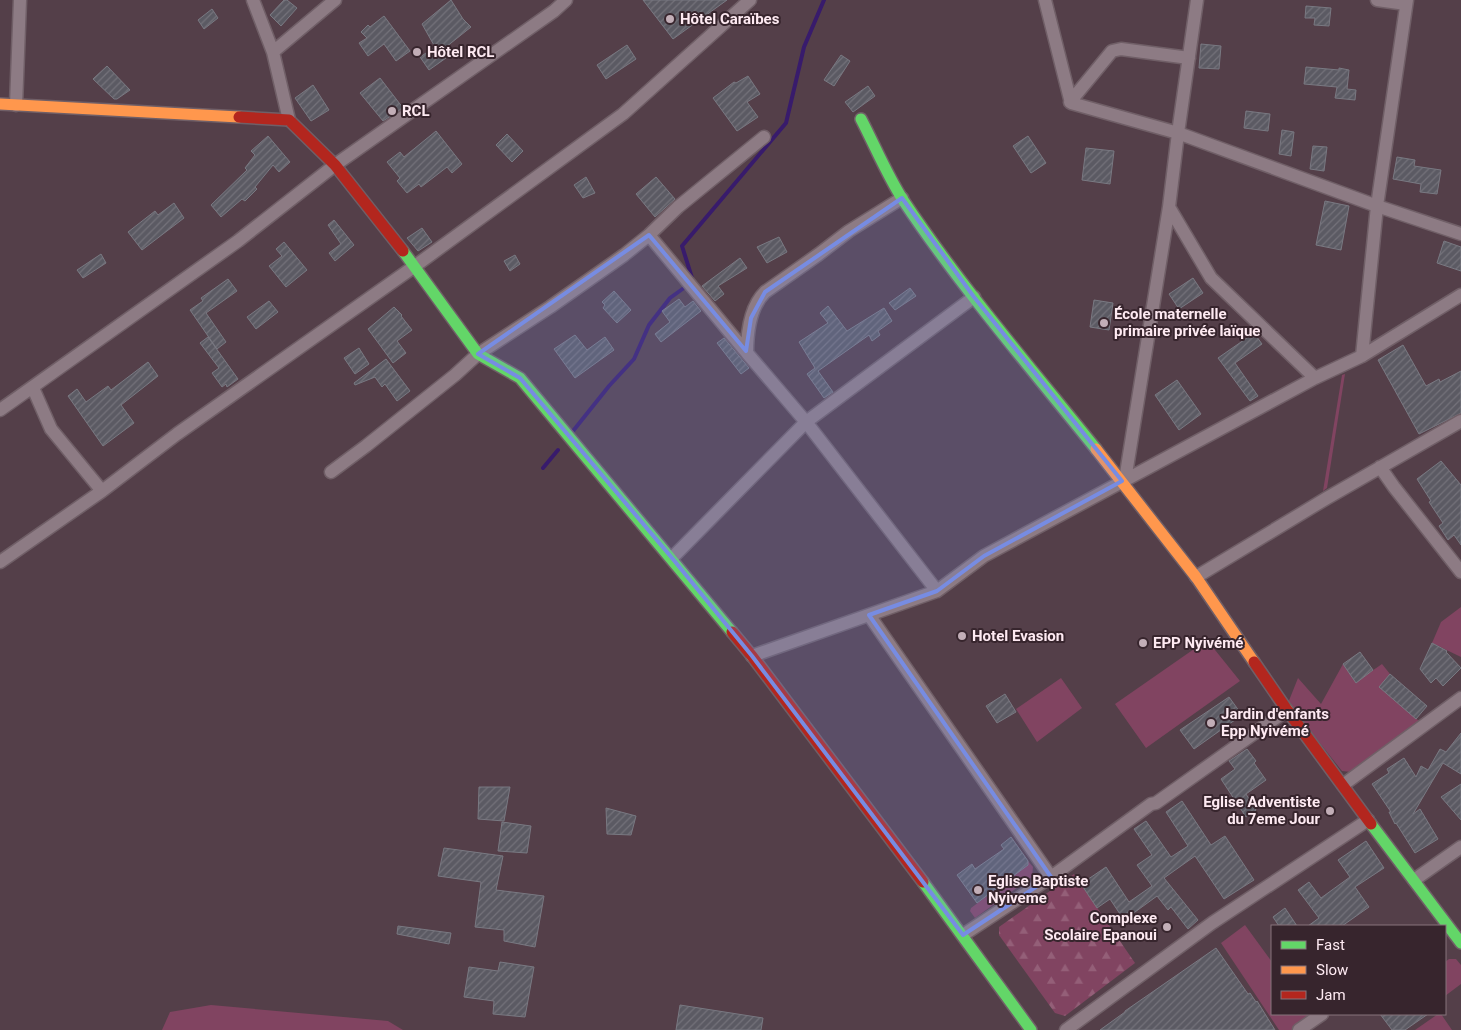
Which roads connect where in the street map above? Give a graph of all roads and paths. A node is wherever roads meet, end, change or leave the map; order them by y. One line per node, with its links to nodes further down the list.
1 (20, 0): 14 (street)
2 (253, 0): 10 (street)
3 (335, 0): 10 (street)
4 (566, 0): 19 (street)
5 (750, 0): 25 (street)
6 (1045, 0): 12 (street)
7 (1197, 0): 11 (street)
8 (1378, 0): 9 (street)
9 (1407, 2): 22 (street)
10 (273, 52): 16 (street)
11 (1189, 58): 12 (street); 17 (street)
12 (1070, 102): 17 (street)
13 (0, 104): 14 (street)
14 (16, 106): 16 (street)
15 (861, 119): 20 (street)
16 (288, 120): 19 (street)
17 (1178, 133): 21 (street); 22 (street)
18 (764, 137): 24 (street)
19 (335, 165): 25 (street); 32 (street)
20 (902, 198): 27 (street); 28 (street)
21 (1169, 206): 31 (street); 38 (street)
22 (1377, 206): 23 (street); 30 (street)
23 (1461, 234)
24 (649, 235): 28 (street); 29 (street)
25 (416, 266): 29 (street); 39 (street)
26 (1461, 295): 30 (street)
27 (974, 297): 35 (street); 38 (street)
28 (747, 353): 35 (street)
29 (478, 354): 37 (street); 40 (street)
30 (1362, 356): 31 (street)
31 (1315, 378): 38 (street)
32 (33, 388): 33 (street); 39 (street)
33 (0, 410)
34 (1461, 421): 36 (street)
35 (806, 422): 40 (street); 44 (street)
36 (1380, 467): 42 (street); 43 (street)
37 (331, 472)
38 (1124, 481): 43 (street); 44 (street)
39 (102, 491): 41 (street)
40 (672, 558): 46 (street)
41 (0, 562)
42 (1461, 572)
43 (1196, 577): 48 (street)
44 (937, 590): 45 (street)
45 (869, 615): 46 (street); 52 (street)
46 (752, 656): 56 (street)
47 (1461, 698): 49 (street)
48 (1287, 710): 49 (street); 52 (street)
49 (1343, 785): 50 (street)
50 (1368, 820): 53 (street); 62 (street)
51 (1461, 847): 53 (street)
52 (1052, 876): 56 (street)
53 (1414, 880): 54 (street)
54 (1442, 925)
55 (1446, 931): 57 (street); 58 (street)
56 (963, 935): 61 (street)
57 (1461, 936)
58 (1461, 943)
59 (1321, 1015): 63 (street)
60 (1325, 1015): 64 (street)
61 (1031, 1030)
62 (1066, 1030)
63 (1299, 1030)
64 (1304, 1030)

